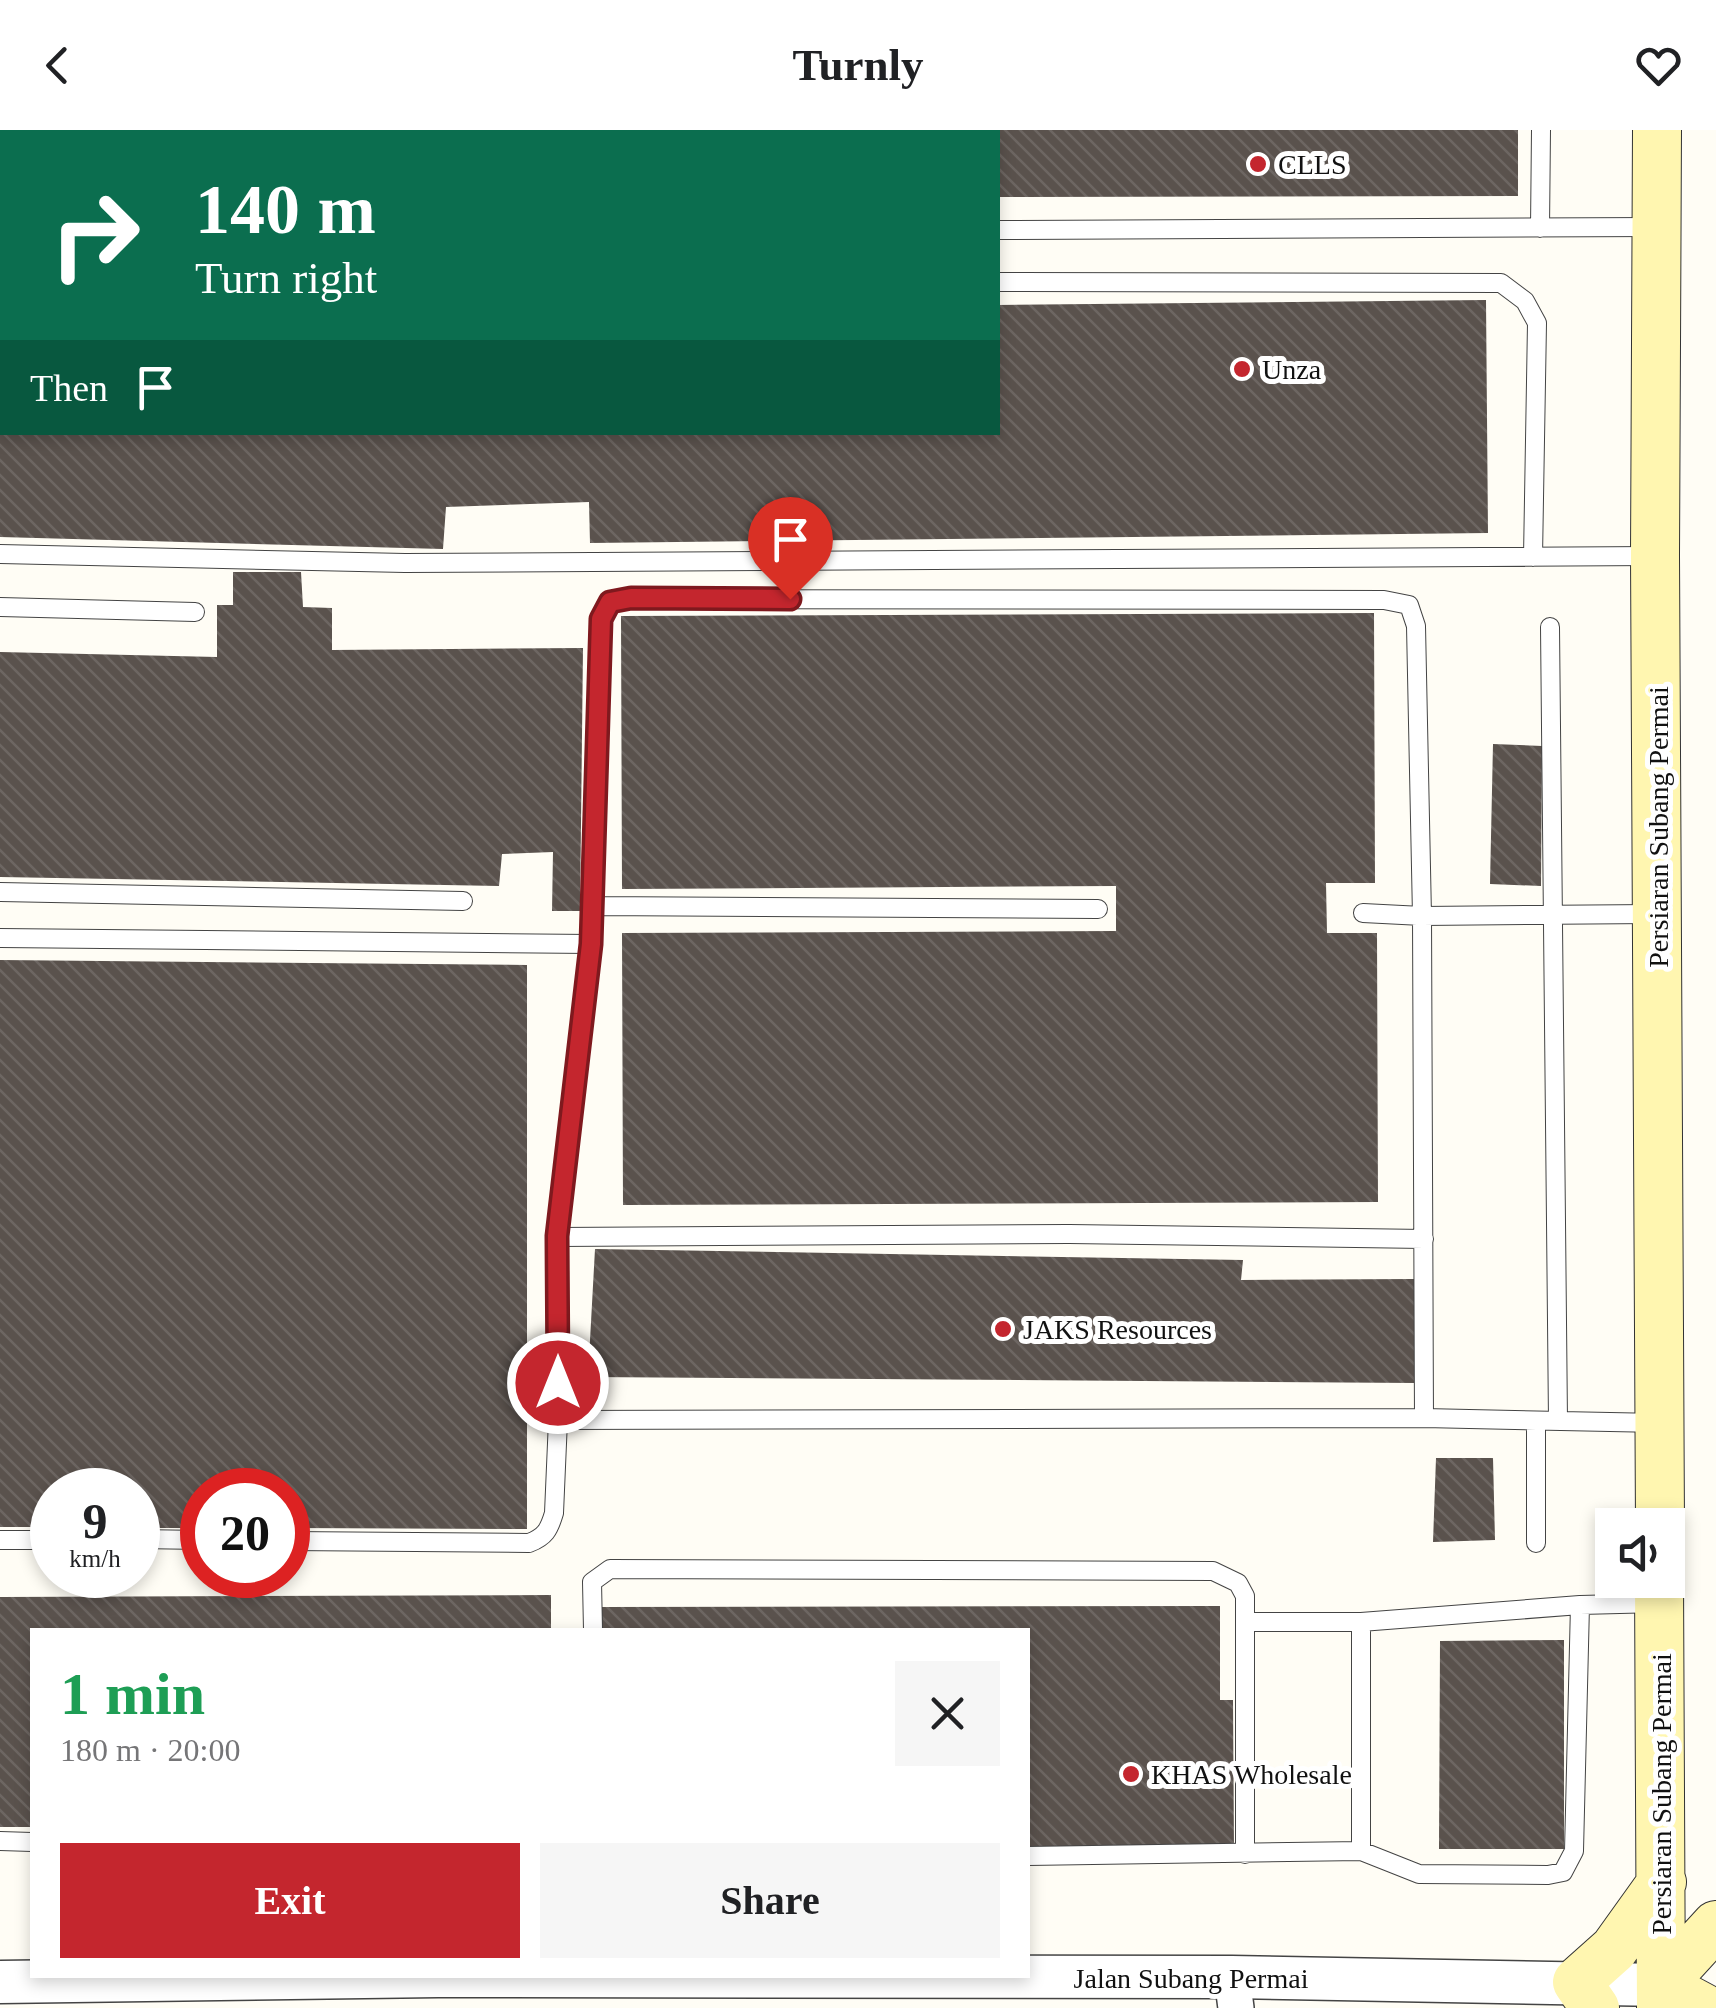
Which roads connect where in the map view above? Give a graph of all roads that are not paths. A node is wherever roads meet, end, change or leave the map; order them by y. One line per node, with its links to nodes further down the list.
1 (1541, 130): 4 (lane)
2 (1657, 130): 3 (main road, Persiaran Subang Permai)
3 (1657, 226): 4 (lane); 8 (main road, Persiaran Subang Permai)
4 (1540, 228): 5 (lane)
5 (1000, 230)
6 (1000, 282): 9 (lane)
7 (0, 554): 9 (lane)
8 (1655, 556): 9 (lane); 18 (main road, Persiaran Subang Permai)
9 (1533, 557)
10 (0, 607): 11 (lane)
11 (196, 612)
12 (1550, 627): 20 (lane)
13 (0, 892): 14 (lane)
14 (463, 900)
15 (592, 906): 16 (lane); 19 (lane); 22 (lane)
16 (1098, 910)
17 (1363, 913): 19 (lane)
18 (1659, 914): 20 (lane); 29 (main road, Persiaran Subang Permai)
19 (1422, 916): 20 (lane); 24 (lane)
20 (1555, 917): 28 (lane)
21 (0, 938): 22 (lane)
22 (591, 944): 23 (lane)
23 (557, 1236): 24 (lane); 26 (lane)
24 (1424, 1239): 25 (lane)
25 (1424, 1418): 26 (lane); 27 (lane)
26 (558, 1420): 33 (lane)
27 (1536, 1421): 28 (lane); 34 (lane)
28 (1558, 1421): 29 (lane)
29 (1660, 1423): 30 (main road, Persiaran Subang Permai)
30 (1660, 1508)
31 (0, 1540): 32 (lane)
32 (30, 1540)
33 (310, 1540)
34 (1536, 1543)
35 (1623, 1598): 37 (lane)
36 (1659, 1598): 46 (main road, Persiaran Subang Permai)
37 (1580, 1605): 39 (lane); 43 (lane)
38 (1246, 1622): 39 (lane); 40 (lane); 44 (lane)
39 (1361, 1622): 43 (lane)
40 (593, 1628)
41 (0, 1841): 42 (lane)
42 (30, 1842)
43 (1361, 1851): 44 (lane)
44 (1245, 1854): 45 (lane)
45 (1030, 1856)
46 (1662, 1882): 52 (main road); 53 (main road, Persiaran Subang Permai)
47 (1716, 1925): 53 (main road)
48 (292, 1978): 50 (street, Jalan Subang Permai)
49 (532, 1978): 51 (street, Jalan Subang Permai)
50 (0, 1982)
51 (1234, 1993): 52 (street, Jalan Subang Permai)
52 (1586, 1995): 53 (street, Jalan Subang Permai)
53 (1661, 1997): 54 (main road)
54 (1704, 2008)

